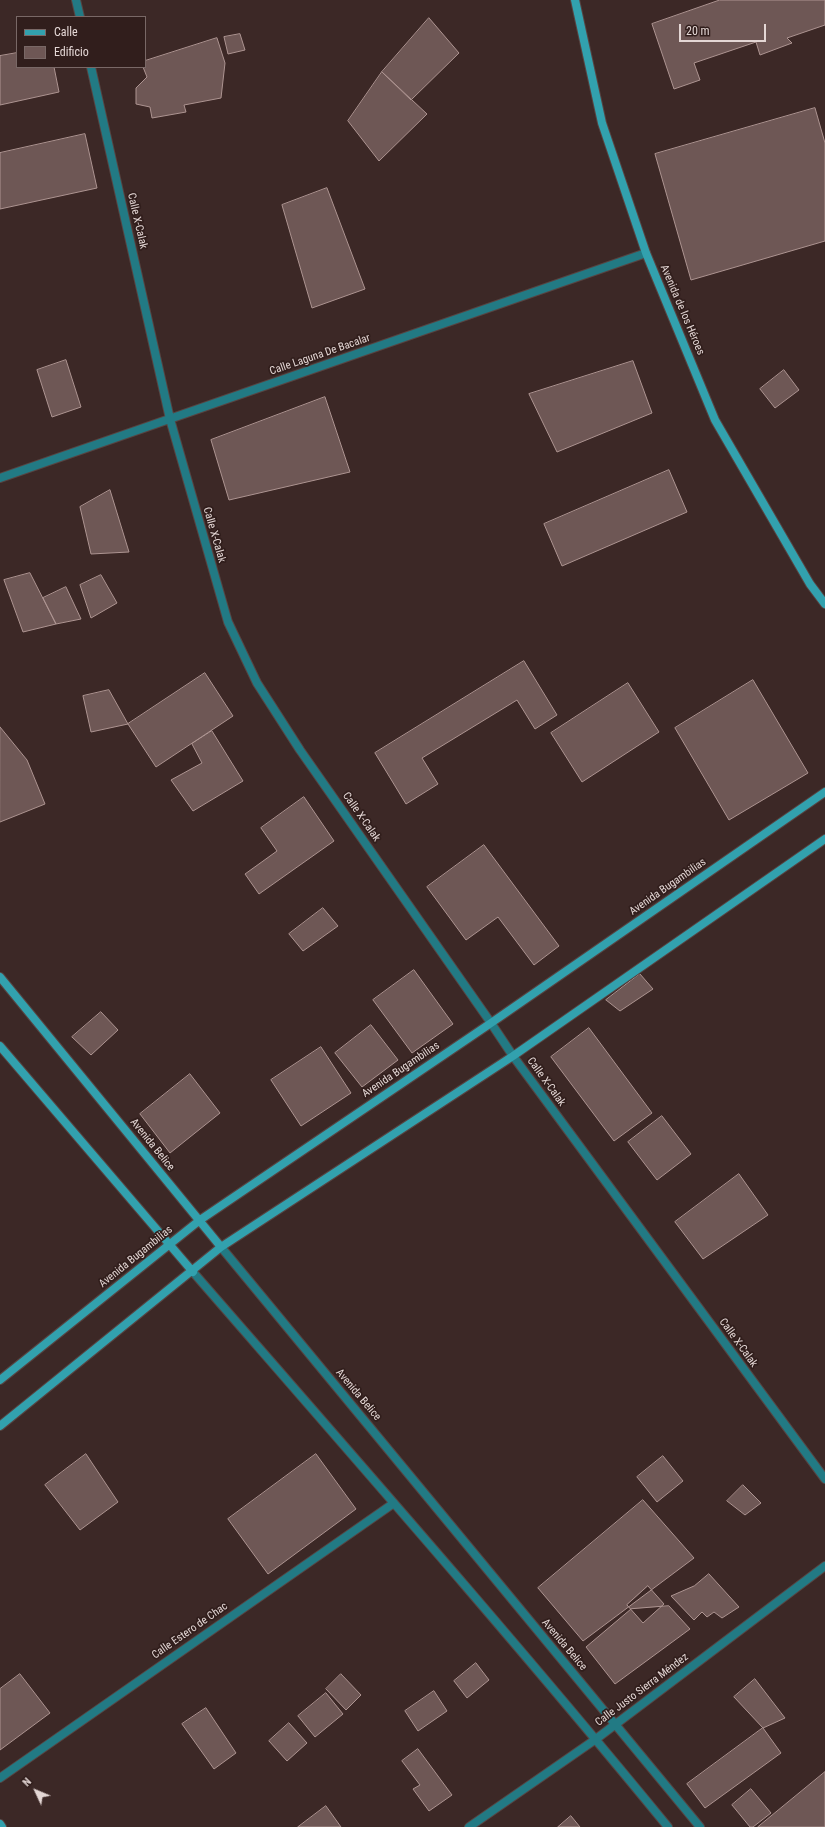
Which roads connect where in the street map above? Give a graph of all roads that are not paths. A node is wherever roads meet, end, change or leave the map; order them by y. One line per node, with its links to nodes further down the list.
1 (76, 0): 3 (street)
2 (575, 0): 5 (main road, Avenida de los Héroes)
3 (80, 16)
4 (91, 68): 6 (street, Calle X-Calak)
5 (646, 253): 6 (street, Calle Laguna De Bacalar); 8 (main road, Avenida de los Héroes)
6 (170, 419): 7 (street, Calle Laguna De Bacalar); 12 (street, Calle X-Calak)
7 (0, 478)
8 (825, 604)
9 (825, 792): 12 (main road, Avenida Bugambilias)
10 (825, 839): 14 (main road)
11 (0, 977): 15 (main road, Avenida Belice)
12 (491, 1022): 14 (street, Calle X-Calak); 15 (main road, Avenida Bugambilias)
13 (0, 1046): 16 (main road)
14 (512, 1056): 17 (main road); 21 (street, Calle X-Calak)
15 (200, 1220): 16 (main road, Avenida Bugambilias); 17 (main road, Avenida Belice)
16 (169, 1245): 18 (main road); 19 (main road, Avenida Bugambilias)
17 (221, 1248): 18 (main road); 24 (street, Avenida Belice)
18 (193, 1272): 20 (main road); 22 (street)
19 (0, 1380)
20 (0, 1426)
21 (825, 1478)
22 (394, 1503): 25 (street); 26 (street, Calle Estero de Chac)
23 (825, 1566): 24 (street, Calle Justo Sierra Méndez)
24 (615, 1724): 25 (street, Calle Justo Sierra Méndez); 31 (street, Avenida Belice)
25 (596, 1740): 29 (street, Calle Justo Sierra Méndez); 30 (street)
26 (0, 1778)
27 (0, 1824): 28 (main road)
28 (2, 1827)
29 (469, 1827)
30 (668, 1827)
31 (700, 1827)

